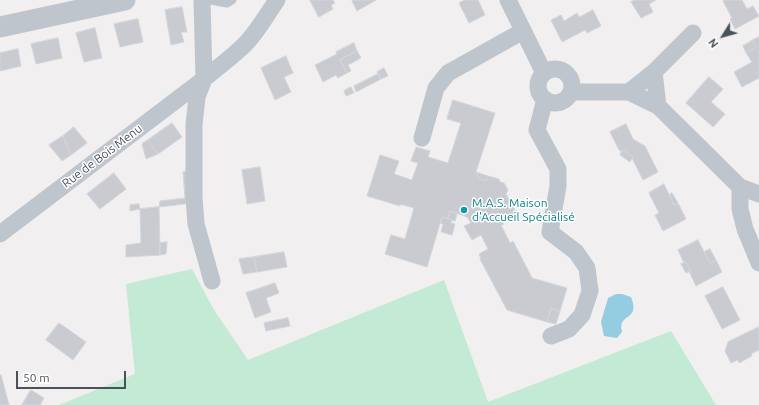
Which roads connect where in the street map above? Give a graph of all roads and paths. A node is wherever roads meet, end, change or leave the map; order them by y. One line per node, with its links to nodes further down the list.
1 (125, 0): 7 (street)
2 (202, 0): 12 (street)
3 (211, 0): 4 (lane)
4 (232, 0)
5 (277, 0): 12 (street, Rue de Bois Menu)
6 (508, 0): 8 (street)
7 (0, 28)
8 (523, 31): 11 (street); 17 (street)
9 (693, 33): 10 (street)
10 (654, 72): 14 (street); 16 (street)
11 (544, 73): 13 (street); 15 (street)
12 (204, 79): 20 (street, Rue de Bois Menu); 22 (street)
13 (571, 92): 14 (street); 15 (street)
14 (629, 92): 16 (street)
15 (545, 99): 23 (street)
16 (658, 106): 18 (street)
17 (422, 138)
18 (740, 187): 19 (street); 21 (street)
19 (759, 194)
20 (0, 234)
21 (759, 263)
22 (212, 281)
23 (551, 336)

